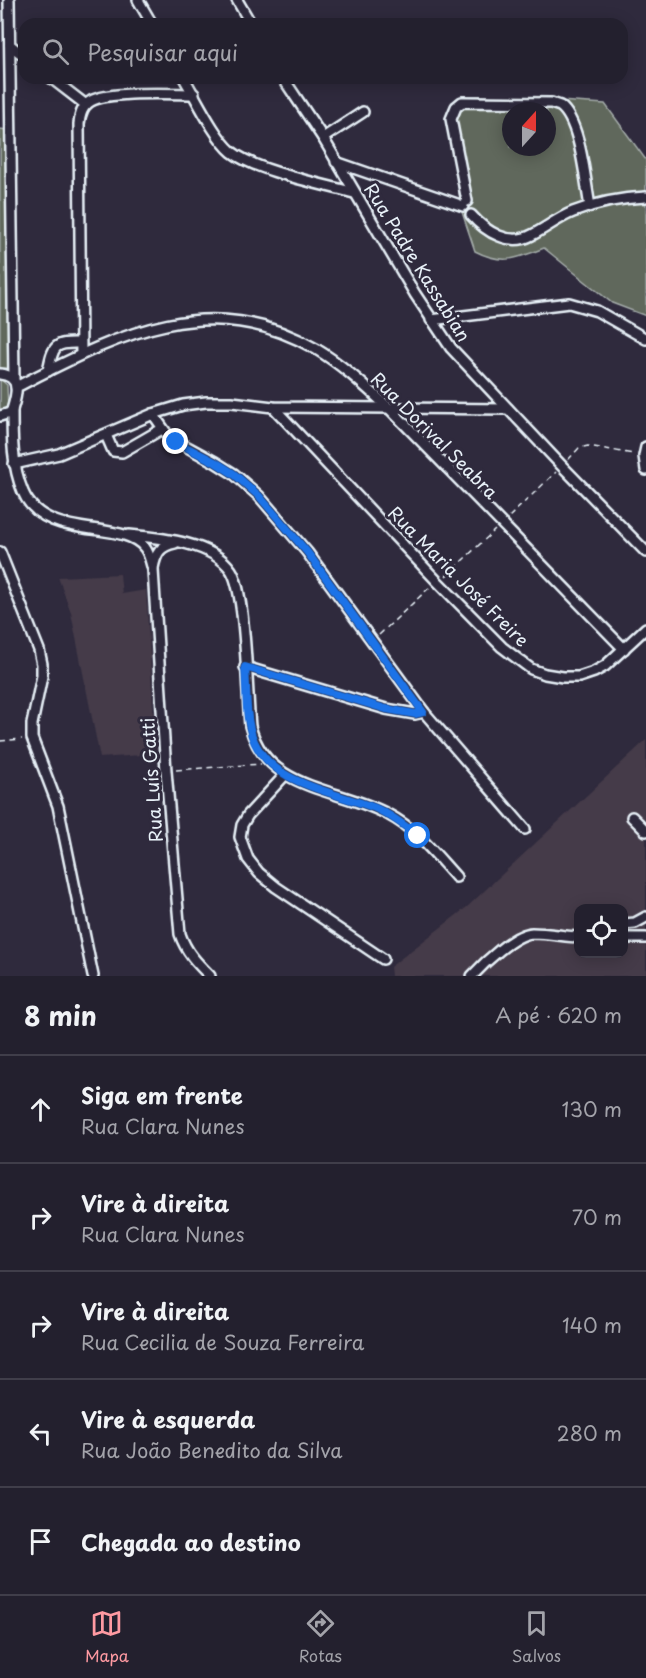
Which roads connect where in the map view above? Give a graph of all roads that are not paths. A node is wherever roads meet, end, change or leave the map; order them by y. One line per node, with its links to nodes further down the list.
1 (9, 0): 6 (street, Rua Luís Gatti)
2 (138, 0): 4 (street)
3 (237, 0): 5 (street)
4 (148, 18)
5 (248, 18)
6 (10, 45): 7 (street); 11 (street, Rua Luís Gatti)
7 (18, 51)
8 (59, 84): 13 (street)
9 (188, 84): 12 (street)
10 (288, 84): 15 (street, Rua Padre Kassabian)
11 (5, 93): 27 (street, Rua Luís Gatti)
12 (194, 94): 13 (street); 17 (street)
13 (86, 105): 23 (street)
14 (363, 112): 15 (street)
15 (323, 138): 16 (street, Rua Padre Kassabian)
16 (336, 162): 17 (street, Rua Padre Kassabian); 19 (street)
17 (354, 193): 21 (street, Rua Padre Kassabian)
18 (646, 197): 19 (street)
19 (590, 206): 20 (street)
20 (471, 215)
21 (431, 320): 22 (street); 30 (street, Rua Padre Kassabian)
22 (646, 339)
23 (81, 343): 24 (street); 25 (street)
24 (81, 354): 25 (street, Rua Dorival Seabra); 29 (street, Rua Dorival Seabra)
25 (48, 371): 27 (street, Rua Dorival Seabra)
26 (0, 374): 27 (street)
27 (15, 383): 31 (street, Rua Luís Gatti)
28 (273, 407): 29 (street); 32 (street); 45 (street, Rua Maria José Freire)
29 (390, 409): 30 (street); 45 (street, Rua Dorival Seabra)
30 (508, 409): 42 (street, Rua Padre Kassabian)
31 (12, 410): 33 (street); 37 (street, Rua Luís Gatti)
32 (153, 414): 34 (street); 35 (street)
33 (0, 417)
34 (162, 429): 35 (street); 47 (street)
35 (106, 435): 37 (street)
36 (646, 447): 38 (street)
37 (14, 464): 39 (street, Rua Luís Gatti)
38 (646, 470)
39 (115, 534): 40 (street); 43 (street, Rua Luís Gatti)
40 (183, 542): 43 (street); 46 (street)
41 (0, 552): 59 (street)
42 (646, 552)
43 (153, 570): 60 (street, Rua Luís Gatti)
44 (646, 628): 45 (street, Rua Maria José Freire)
45 (624, 649)
46 (245, 667): 47 (street); 48 (street)
47 (423, 712): 50 (street)
48 (285, 775): 52 (street); 58 (street)
49 (632, 817): 51 (street)
50 (525, 829)
51 (646, 831)
52 (456, 877)
53 (646, 917): 54 (street)
54 (628, 924)
55 (574, 937): 61 (street)
56 (628, 938): 57 (street)
57 (646, 938)
58 (382, 959)
59 (93, 976)
60 (210, 976)
61 (472, 976)

